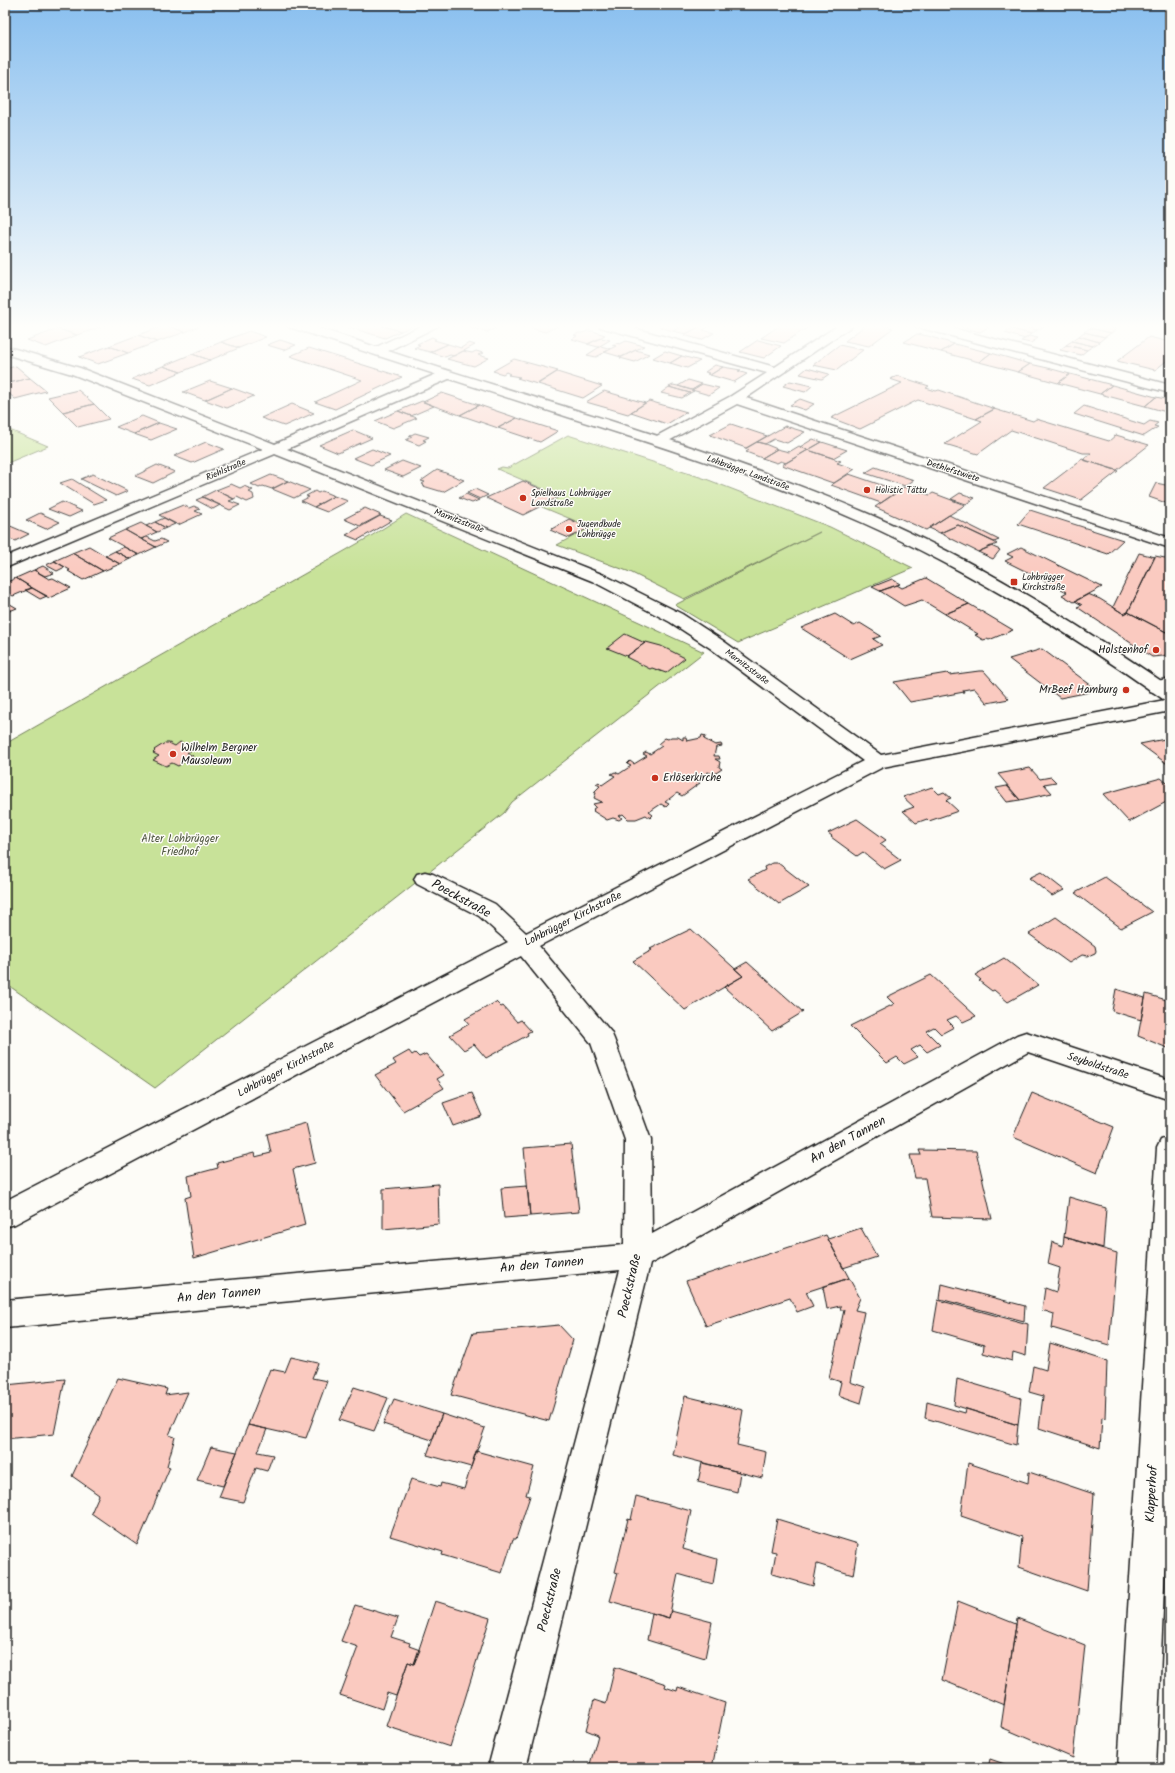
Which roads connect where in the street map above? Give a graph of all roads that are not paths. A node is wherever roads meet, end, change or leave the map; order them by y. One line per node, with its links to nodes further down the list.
1 (168, 407): 7 (street, Marnitzstraße)
2 (372, 407): 7 (street, Riehlstraße)
3 (550, 407): 6 (street, Lohbrügger Landstraße)
4 (722, 407): 6 (street)
5 (759, 407): 8 (street, Dethlefstwiete)
6 (658, 441): 10 (street, Lohbrügger Landstraße)
7 (276, 449): 9 (street, Riehlstraße); 12 (street, Marnitzstraße)
8 (1170, 543)
9 (5, 563)
10 (1166, 688)
11 (1170, 705): 12 (street, Lohbrügger Kirchstraße)
12 (878, 762): 14 (street, Lohbrügger Kirchstraße)
13 (424, 879): 14 (street, Poeckstraße)
14 (524, 944): 18 (street, Lohbrügger Kirchstraße); 19 (street, Poeckstraße)
15 (1026, 1042): 16 (street, Seyboldstraße); 19 (street, An den Tannen)
16 (1170, 1090)
17 (1170, 1148): 22 (street, Klapperhof)
18 (5, 1215)
19 (638, 1256): 20 (street, An den Tannen); 21 (street, Poeckstraße)
20 (5, 1314)
21 (507, 1768)
22 (1137, 1768)

